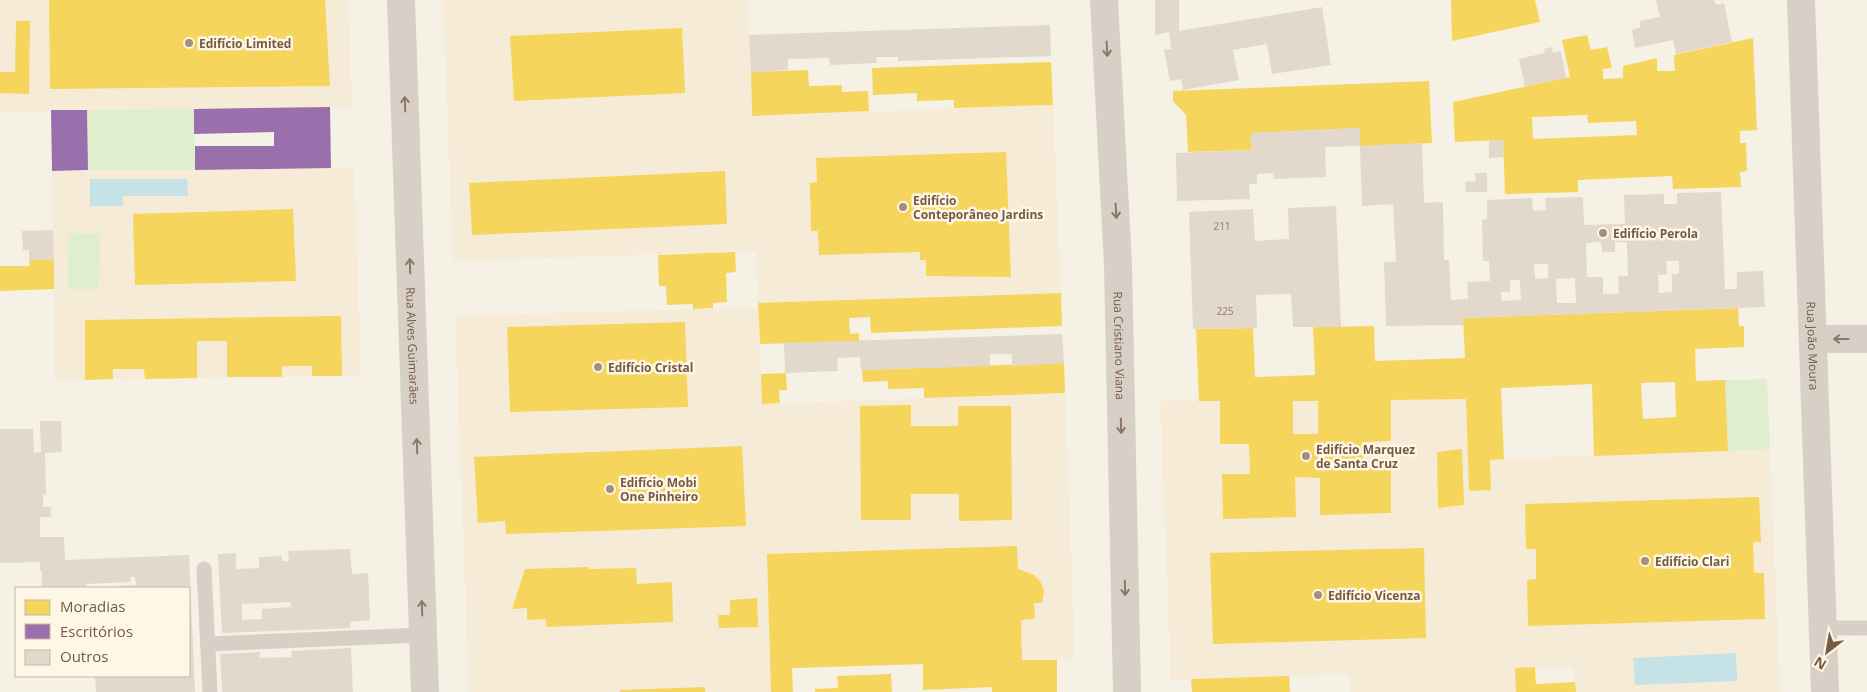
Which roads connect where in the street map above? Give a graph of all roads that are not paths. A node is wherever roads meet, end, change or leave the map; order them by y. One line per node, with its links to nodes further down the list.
1 (401, 0): 9 (street, Rua Alves Guimarães, one-way to 1)
2 (1104, 0): 13 (street, Rua Cristiano Viana, one-way to 13)
3 (1802, 0): 4 (street, Rua João Moura)
4 (1814, 339): 5 (street, one-way to 4); 7 (street, Rua João Moura)
5 (1867, 339)
6 (204, 568): 10 (lane)
7 (1822, 628): 8 (lane); 14 (street, Rua João Moura)
8 (1867, 628)
9 (423, 636): 10 (lane); 12 (street, Rua Alves Guimarães)
10 (208, 644): 11 (lane)
11 (210, 692)
12 (425, 692)
13 (1127, 692)
14 (1825, 692)

